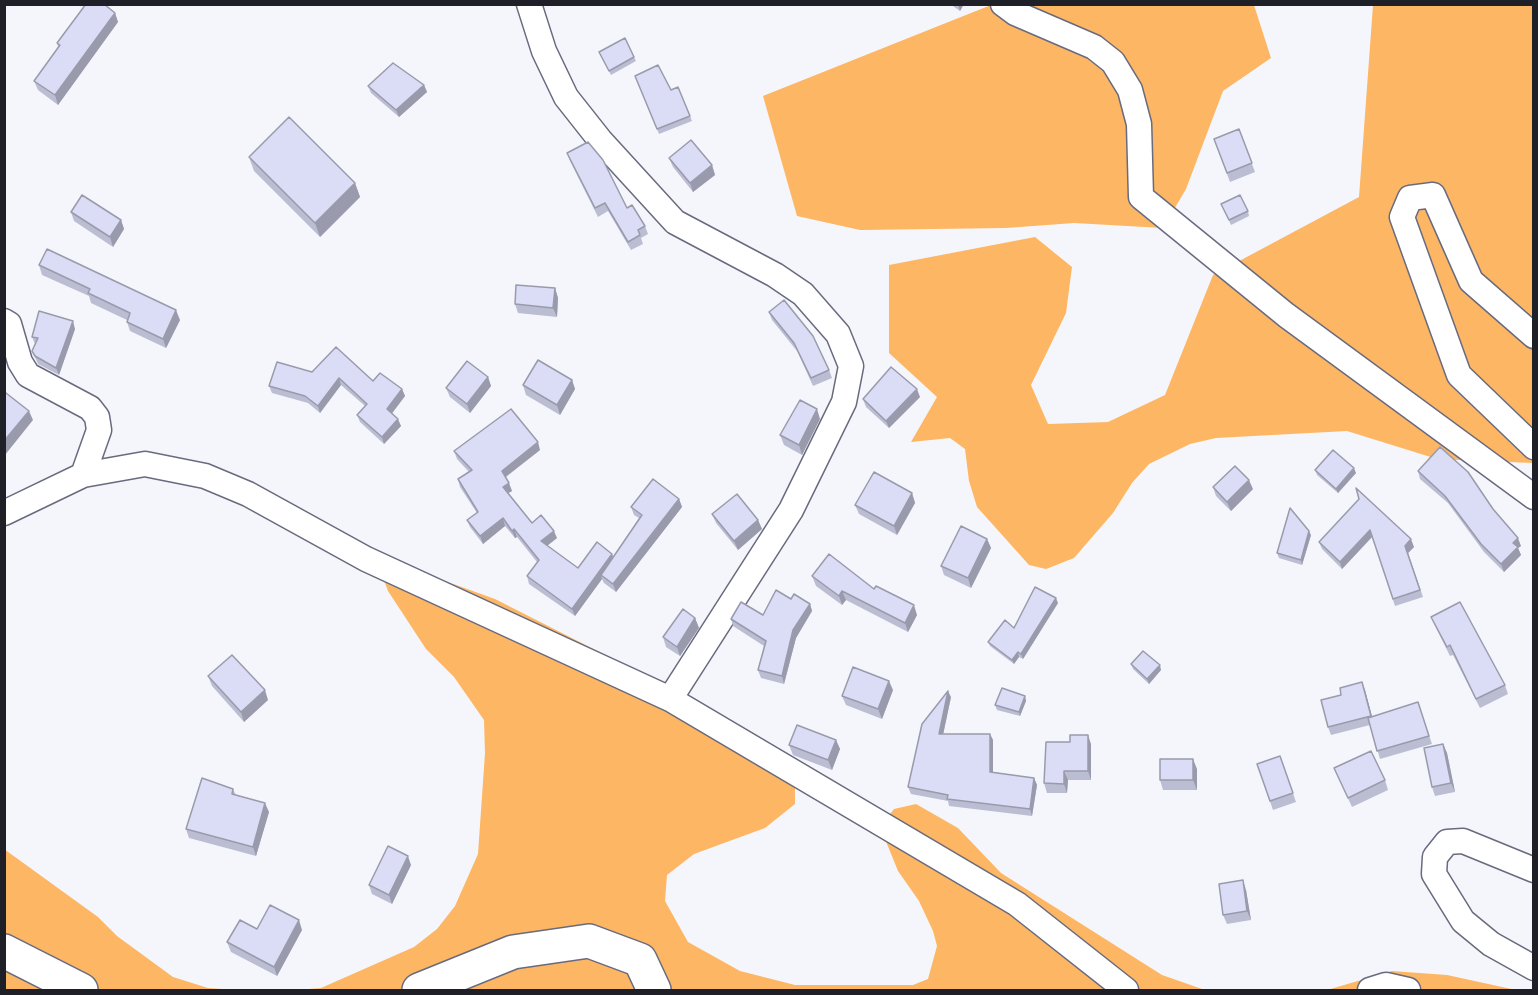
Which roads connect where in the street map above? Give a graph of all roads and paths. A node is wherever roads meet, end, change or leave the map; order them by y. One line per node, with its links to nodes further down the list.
1 (529, 4): 9 (street)
2 (1003, 4): 7 (street)
3 (4, 321): 6 (street)
4 (1533, 336): 5 (street)
5 (1533, 447)
6 (83, 475): 8 (street); 9 (street)
7 (1533, 497)
8 (4, 513)
9 (670, 699): 16 (street)
10 (1533, 870): 12 (street)
11 (4, 951): 13 (main road)
12 (1533, 968)
13 (81, 990)
14 (419, 990): 15 (main road)
15 (654, 990)
16 (1126, 990)
17 (1370, 990): 18 (street)
18 (1408, 990)

